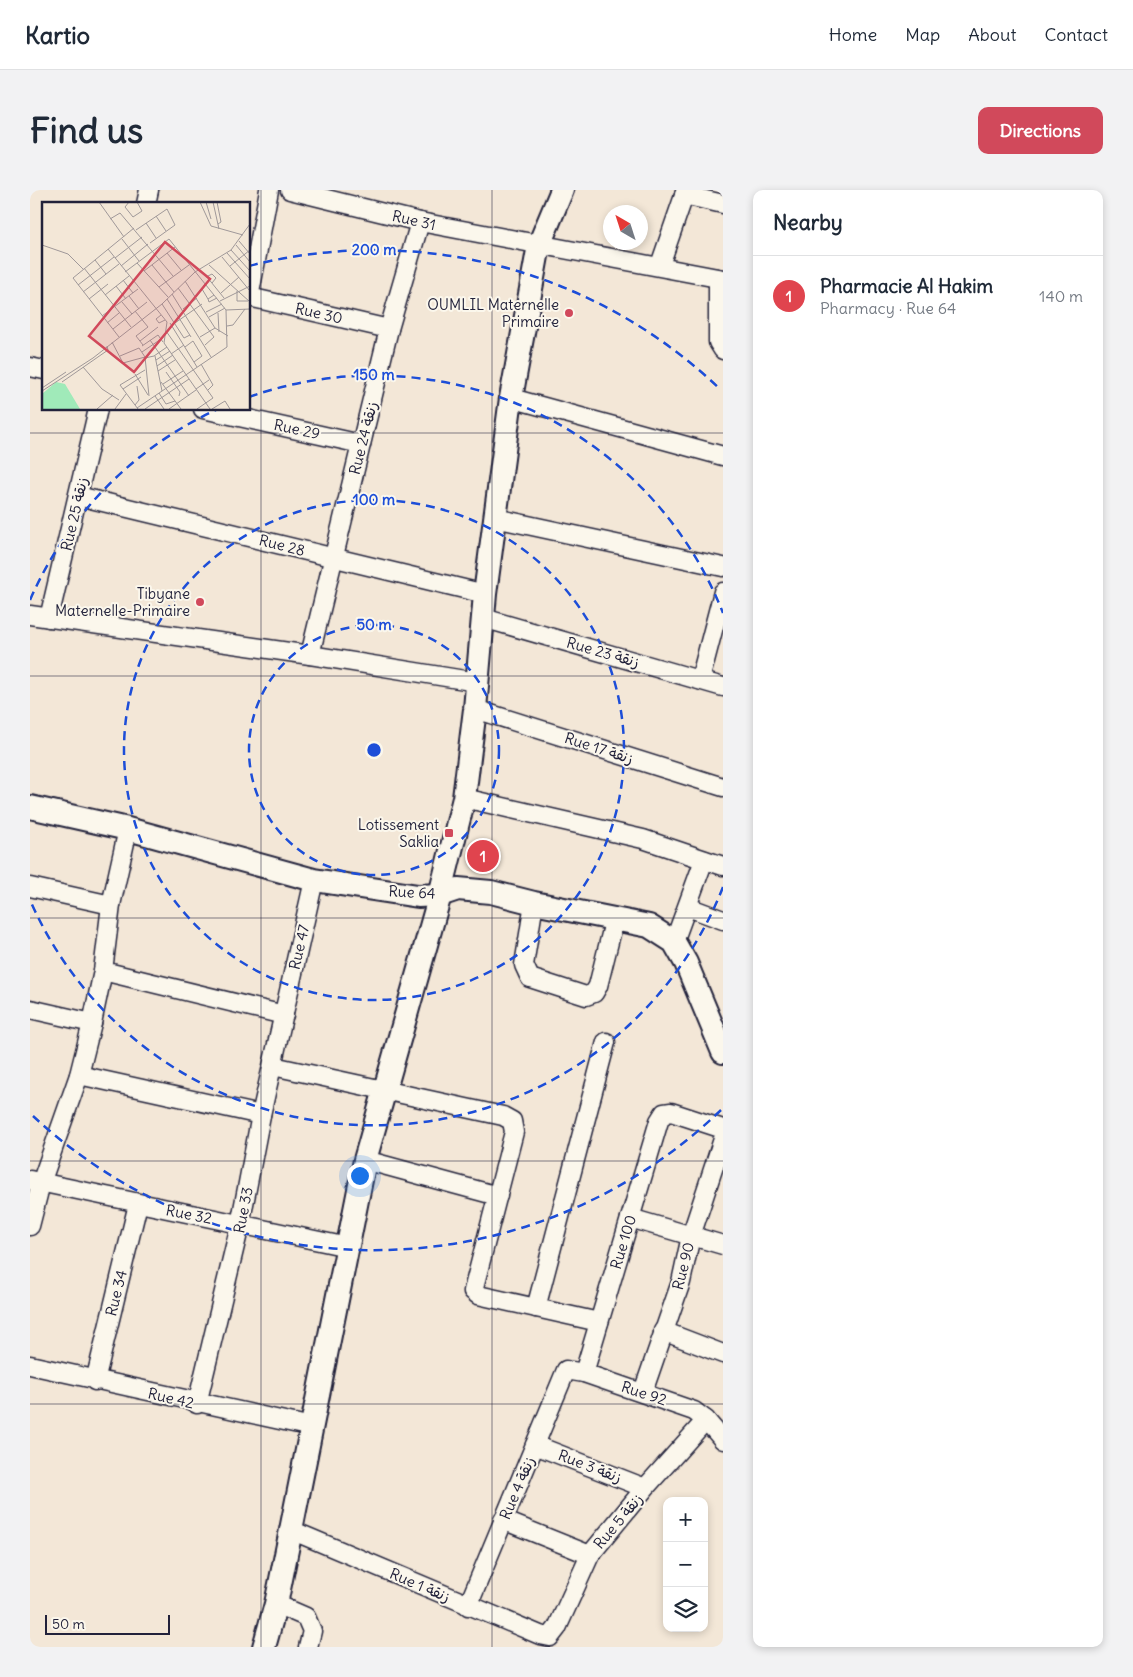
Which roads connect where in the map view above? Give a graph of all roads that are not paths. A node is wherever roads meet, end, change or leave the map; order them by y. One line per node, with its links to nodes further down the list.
1 (269, 190): 10 (street)
2 (290, 190): 6 (street, Rue 31)
3 (562, 190): 7 (street)
4 (685, 193): 5 (street); 8 (street)
5 (723, 204)
6 (420, 222): 7 (street, Rue 31); 12 (street, Rue 24 زنقة)
7 (539, 245): 8 (street, Rue 31); 14 (street)
8 (660, 265): 9 (street, Rue 31)
9 (721, 278): 13 (street)
10 (250, 293)
11 (250, 298): 12 (street, Rue 30)
12 (389, 329): 17 (street, Rue 24 زنقة)
13 (723, 350)
14 (511, 398): 18 (street); 20 (street)
15 (98, 410): 19 (street, Rue 25 زنقة)
16 (208, 410): 17 (street, Rue 29)
17 (361, 444): 21 (street, Rue 24 زنقة)
18 (723, 456)
19 (78, 496): 21 (street, Rue 28); 26 (street, Rue 25 زنقة)
20 (495, 518): 22 (street); 24 (street)
21 (334, 558): 24 (street, Rue 28); 28 (street, Rue 24 زنقة)
22 (723, 567)
23 (723, 592): 29 (street)
24 (486, 594): 27 (street)
25 (30, 615): 26 (street)
26 (48, 618): 28 (street)
27 (483, 618): 29 (street, Rue 23 زنقة); 30 (street)
28 (310, 655): 30 (street)
29 (700, 680): 31 (street, Rue 23 زنقة)
30 (477, 682): 32 (street)
31 (723, 687)
32 (475, 709): 33 (street, Rue 17 زنقة); 34 (street)
33 (723, 787)
34 (464, 798): 37 (street); 41 (street)
35 (30, 807): 36 (street, Rue 64)
36 (128, 829): 39 (street, Rue 64); 43 (street)
37 (704, 860): 38 (street); 44 (street)
38 (723, 866)
39 (314, 880): 41 (street, Rue 64); 50 (street, Rue 47)
40 (30, 887): 43 (street)
41 (440, 895): 42 (street, Rue 64); 57 (street)
42 (534, 903): 45 (street, Rue 64); 45 (street)
43 (111, 905): 48 (street)
44 (688, 907): 46 (street); 47 (street)
45 (615, 918): 47 (street, Rue 64)
46 (723, 920)
47 (674, 942): 52 (street, Rue 64)
48 (103, 971): 50 (street); 51 (street)
49 (30, 1009): 51 (street)
50 (284, 1015): 55 (street, Rue 33)
51 (92, 1023): 56 (street)
52 (717, 1023): 54 (street, Rue 64)
53 (606, 1042): 71 (street)
54 (723, 1052)
55 (273, 1066): 57 (street); 58 (street, Rue 33)
56 (78, 1075): 58 (street); 62 (street)
57 (386, 1092): 61 (street); 63 (street)
58 (261, 1115): 66 (street, Rue 33)
59 (723, 1129): 65 (street, Rue 100)
60 (723, 1139): 68 (street, Rue 90)
61 (365, 1160): 63 (street); 70 (street)
62 (35, 1181): 64 (street, Rue 32); 67 (street)
63 (498, 1196): 71 (street)
64 (138, 1204): 66 (street, Rue 32); 78 (street, Rue 34)
65 (630, 1218): 68 (street); 72 (street, Rue 100)
66 (240, 1225): 70 (street, Rue 32); 80 (street, Rue 33)
67 (30, 1226)
68 (690, 1236): 69 (street); 73 (street, Rue 90)
69 (723, 1245)
70 (348, 1247): 81 (street)
71 (536, 1308): 72 (street)
72 (599, 1322): 77 (street, Rue 100)
73 (663, 1331): 74 (street); 79 (street, Rue 90)
74 (723, 1354)
75 (30, 1365): 78 (street, Rue 42)
76 (566, 1370): 77 (street, Rue 92); 83 (street, Rue 4 زنقة)
77 (584, 1373): 79 (street, Rue 92)
78 (95, 1381): 80 (street, Rue 42)
79 (643, 1392): 82 (street, Rue 92)
80 (197, 1404): 81 (street, Rue 42)
81 (312, 1427): 86 (street)
82 (717, 1427): 84 (street, Rue 5 زنقة)
83 (535, 1444): 84 (street, Rue 3 زنقة); 85 (street, Rue 4 زنقة)
84 (645, 1488): 87 (street, Rue 5 زنقة)
85 (503, 1520): 87 (street); 89 (street, Rue 4 زنقة)
86 (292, 1530): 88 (street); 89 (street, Rue 1 زنقة)
87 (590, 1555): 90 (street, Rue 5 زنقة)
88 (276, 1604): 91 (street); 92 (street)
89 (468, 1606): 90 (street, Rue 1 زنقة)
90 (550, 1636)
91 (264, 1647)
92 (308, 1647)

